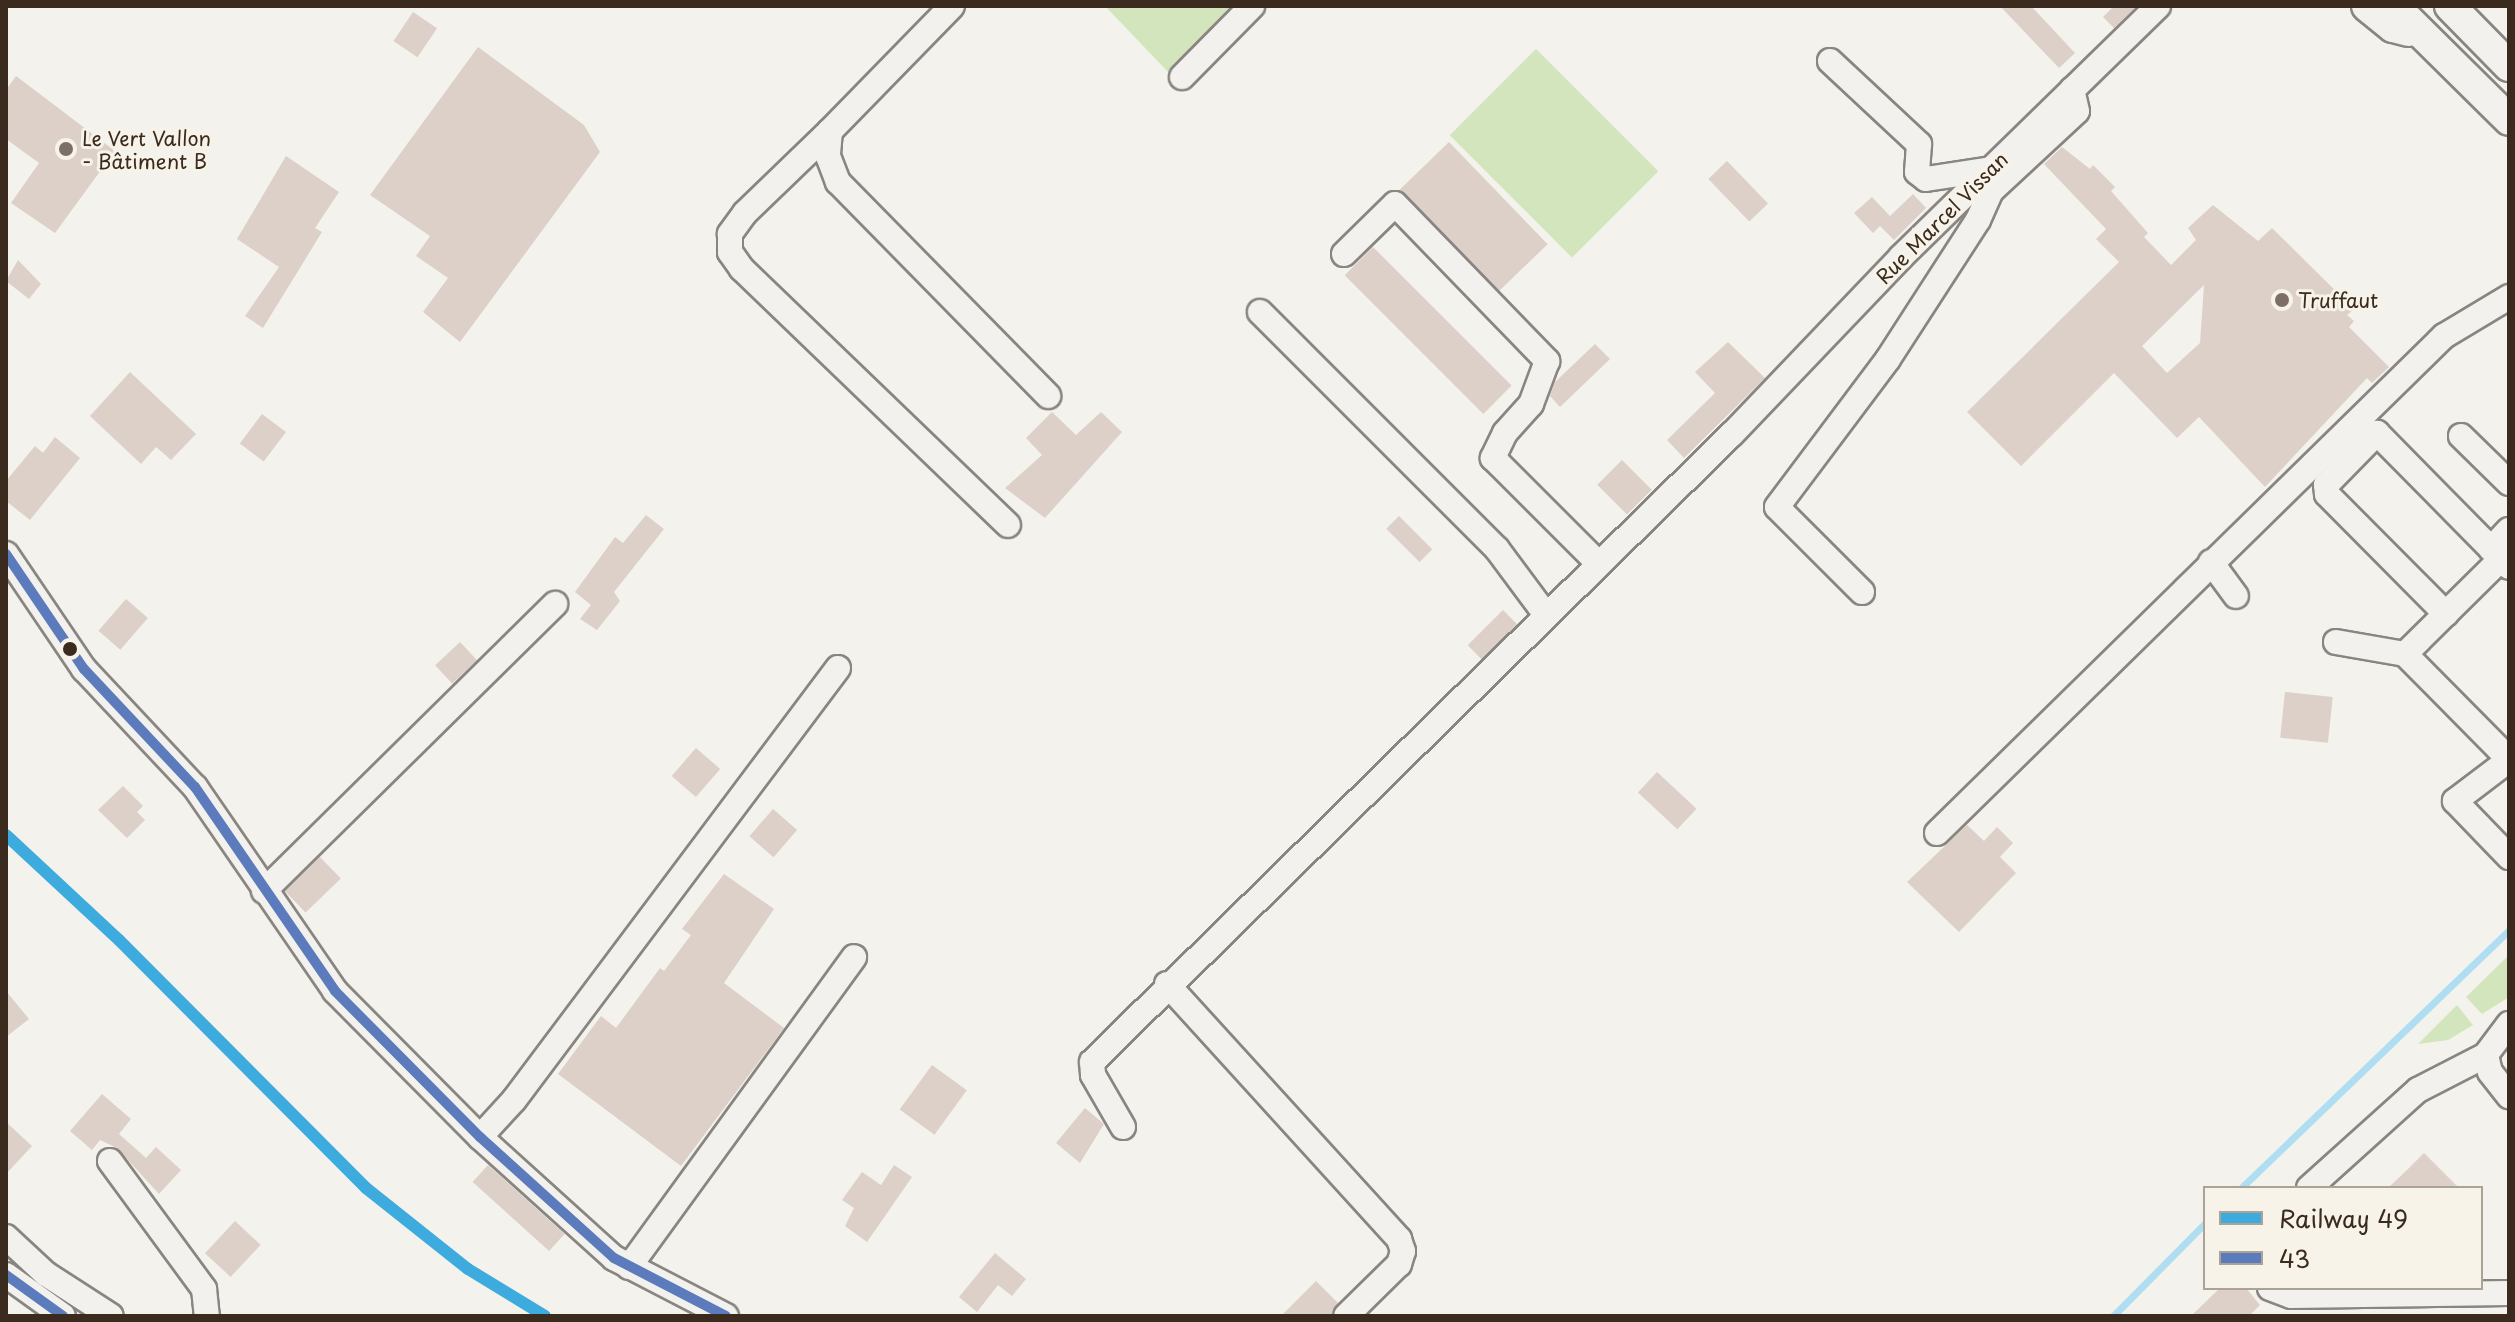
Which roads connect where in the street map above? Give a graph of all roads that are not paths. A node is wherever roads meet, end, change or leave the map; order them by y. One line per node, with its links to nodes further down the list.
1 (952, 6): 13 (street)
2 (1252, 6): 10 (street)
3 (2158, 6): 11 (street, Rue Marcel Vissan)
4 (2367, 6): 7 (main road)
5 (2394, 6): 7 (main road)
6 (2450, 6): 9 (main road)
7 (2424, 36): 12 (main road)
8 (1830, 61): 14 (street)
9 (2509, 66)
10 (1182, 77)
11 (2072, 90): 14 (street, Rue Marcel Vissan); 27 (street)
12 (2509, 120)
13 (830, 131): 18 (street); 21 (street)
14 (1991, 169): 26 (street, Rue Marcel Vissan)
15 (1344, 254): 26 (street)
16 (2509, 297): 25 (street)
17 (1260, 312): 31 (street)
18 (1048, 396)
19 (2461, 436): 20 (street)
20 (2509, 483)
21 (1008, 525)
22 (2509, 530): 24 (street)
23 (6, 554): 38 (street)
24 (2500, 558): 30 (street); 30 (street)
25 (2211, 562): 28 (street); 36 (street)
26 (1599, 564): 31 (street, Rue Marcel Vissan)
27 (1862, 592)
28 (2236, 596)
29 (555, 604): 38 (street)
30 (2446, 614): 33 (street)
31 (1546, 615): 40 (street, Rue Marcel Vissan)
32 (2336, 642): 33 (street)
33 (2405, 654): 35 (street)
34 (838, 668): 45 (street)
35 (2509, 760): 37 (street)
36 (1937, 833)
37 (2509, 857)
38 (264, 891): 45 (street)
39 (854, 957): 49 (street)
40 (1167, 984): 44 (street, Rue Marcel Vissan); 57 (street)
41 (2509, 1024): 42 (street)
42 (2486, 1055): 43 (street); 47 (street)
43 (2509, 1096)
44 (1123, 1127)
45 (480, 1137): 49 (street)
46 (110, 1161): 55 (street)
47 (2311, 1186)
48 (6, 1237): 54 (street)
49 (629, 1267): 56 (street)
50 (6, 1275): 53 (street)
51 (2275, 1290): 52 (street)
52 (2509, 1293)
53 (63, 1316)
54 (111, 1316)
55 (207, 1316)
56 (726, 1316)
57 (1346, 1316)

